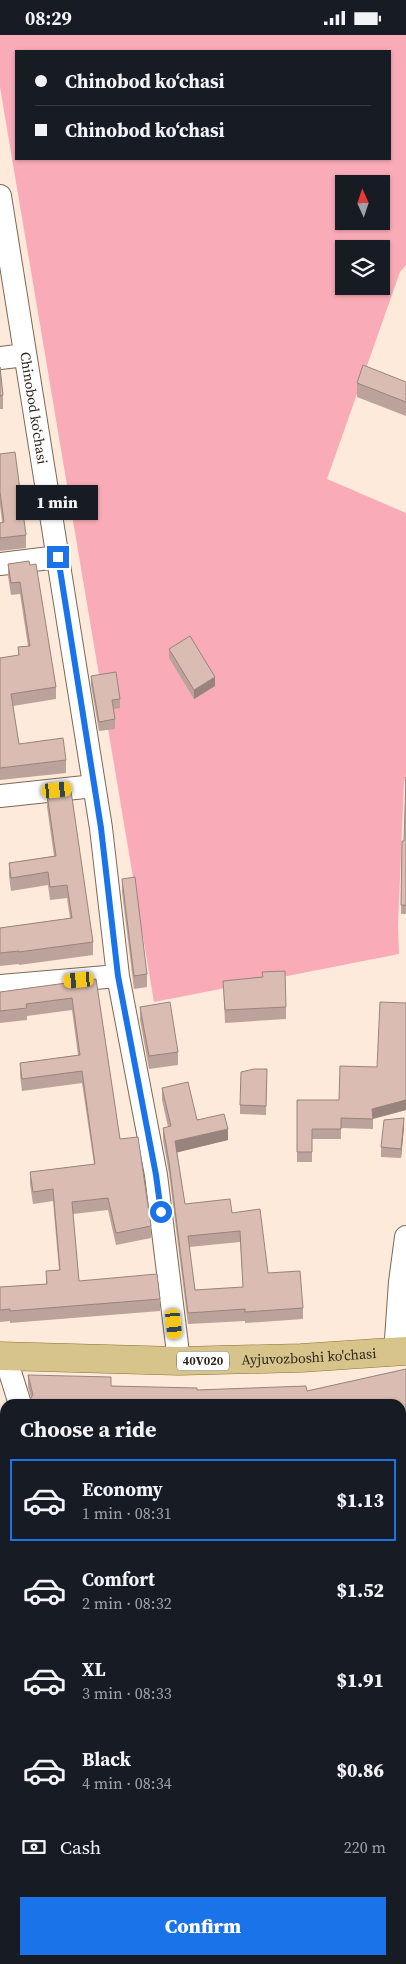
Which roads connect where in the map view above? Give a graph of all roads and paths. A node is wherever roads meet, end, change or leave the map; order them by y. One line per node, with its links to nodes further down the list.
1 (0, 196): 2 (street, Chinobod koʻchasi)
2 (26, 355): 3 (street); 4 (street, Chinobod koʻchasi)
3 (0, 358)
4 (58, 557): 5 (street); 6 (street, Chinobod koʻchasi)
5 (0, 564)
6 (94, 786): 7 (street); 8 (street, Chinobod koʻchasi)
7 (0, 796)
8 (118, 976): 9 (street); 13 (street, Chinobod koʻchasi)
9 (0, 986)
10 (406, 1237): 11 (street)
11 (401, 1352): 13 (main road, Ayjuvozboshi ko'chasi / 40V020)
12 (3, 1356): 13 (main road, Ayjuvozboshi ko'chasi / 40V020); 14 (street)
13 (179, 1361)
14 (18, 1399)

